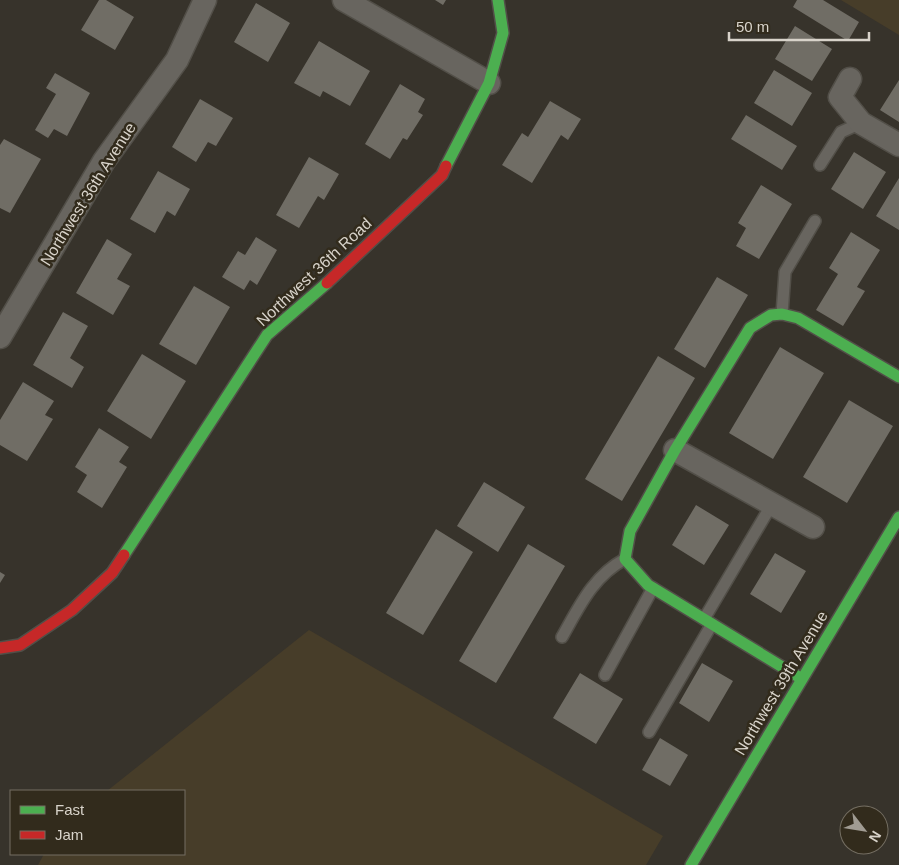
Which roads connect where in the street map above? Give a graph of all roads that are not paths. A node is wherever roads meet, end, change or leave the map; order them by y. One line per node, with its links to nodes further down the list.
1 (205, 0): 11 (street, Northwest 36th Avenue)
2 (344, 0): 5 (street)
3 (498, 0): 5 (street, Northwest 36th Road)
4 (850, 79): 6 (street)
5 (489, 82): 21 (street, Northwest 36th Road)
6 (861, 123): 7 (street); 8 (lane)
7 (899, 145)
8 (820, 165)
9 (815, 221): 10 (lane)
10 (782, 314): 12 (street); 13 (street)
11 (0, 337)
12 (899, 377)
13 (675, 450): 14 (street); 17 (street)
14 (772, 504): 16 (street); 19 (lane)
15 (899, 517): 23 (street, Northwest 39th Avenue)
16 (813, 527)
17 (625, 559): 18 (street); 20 (lane)
18 (653, 588): 19 (street); 22 (lane)
19 (708, 622): 23 (street); 24 (lane)
20 (562, 637)
21 (0, 648)
22 (605, 675)
23 (802, 679): 25 (street, Northwest 39th Avenue)
24 (649, 732)
25 (693, 864)

